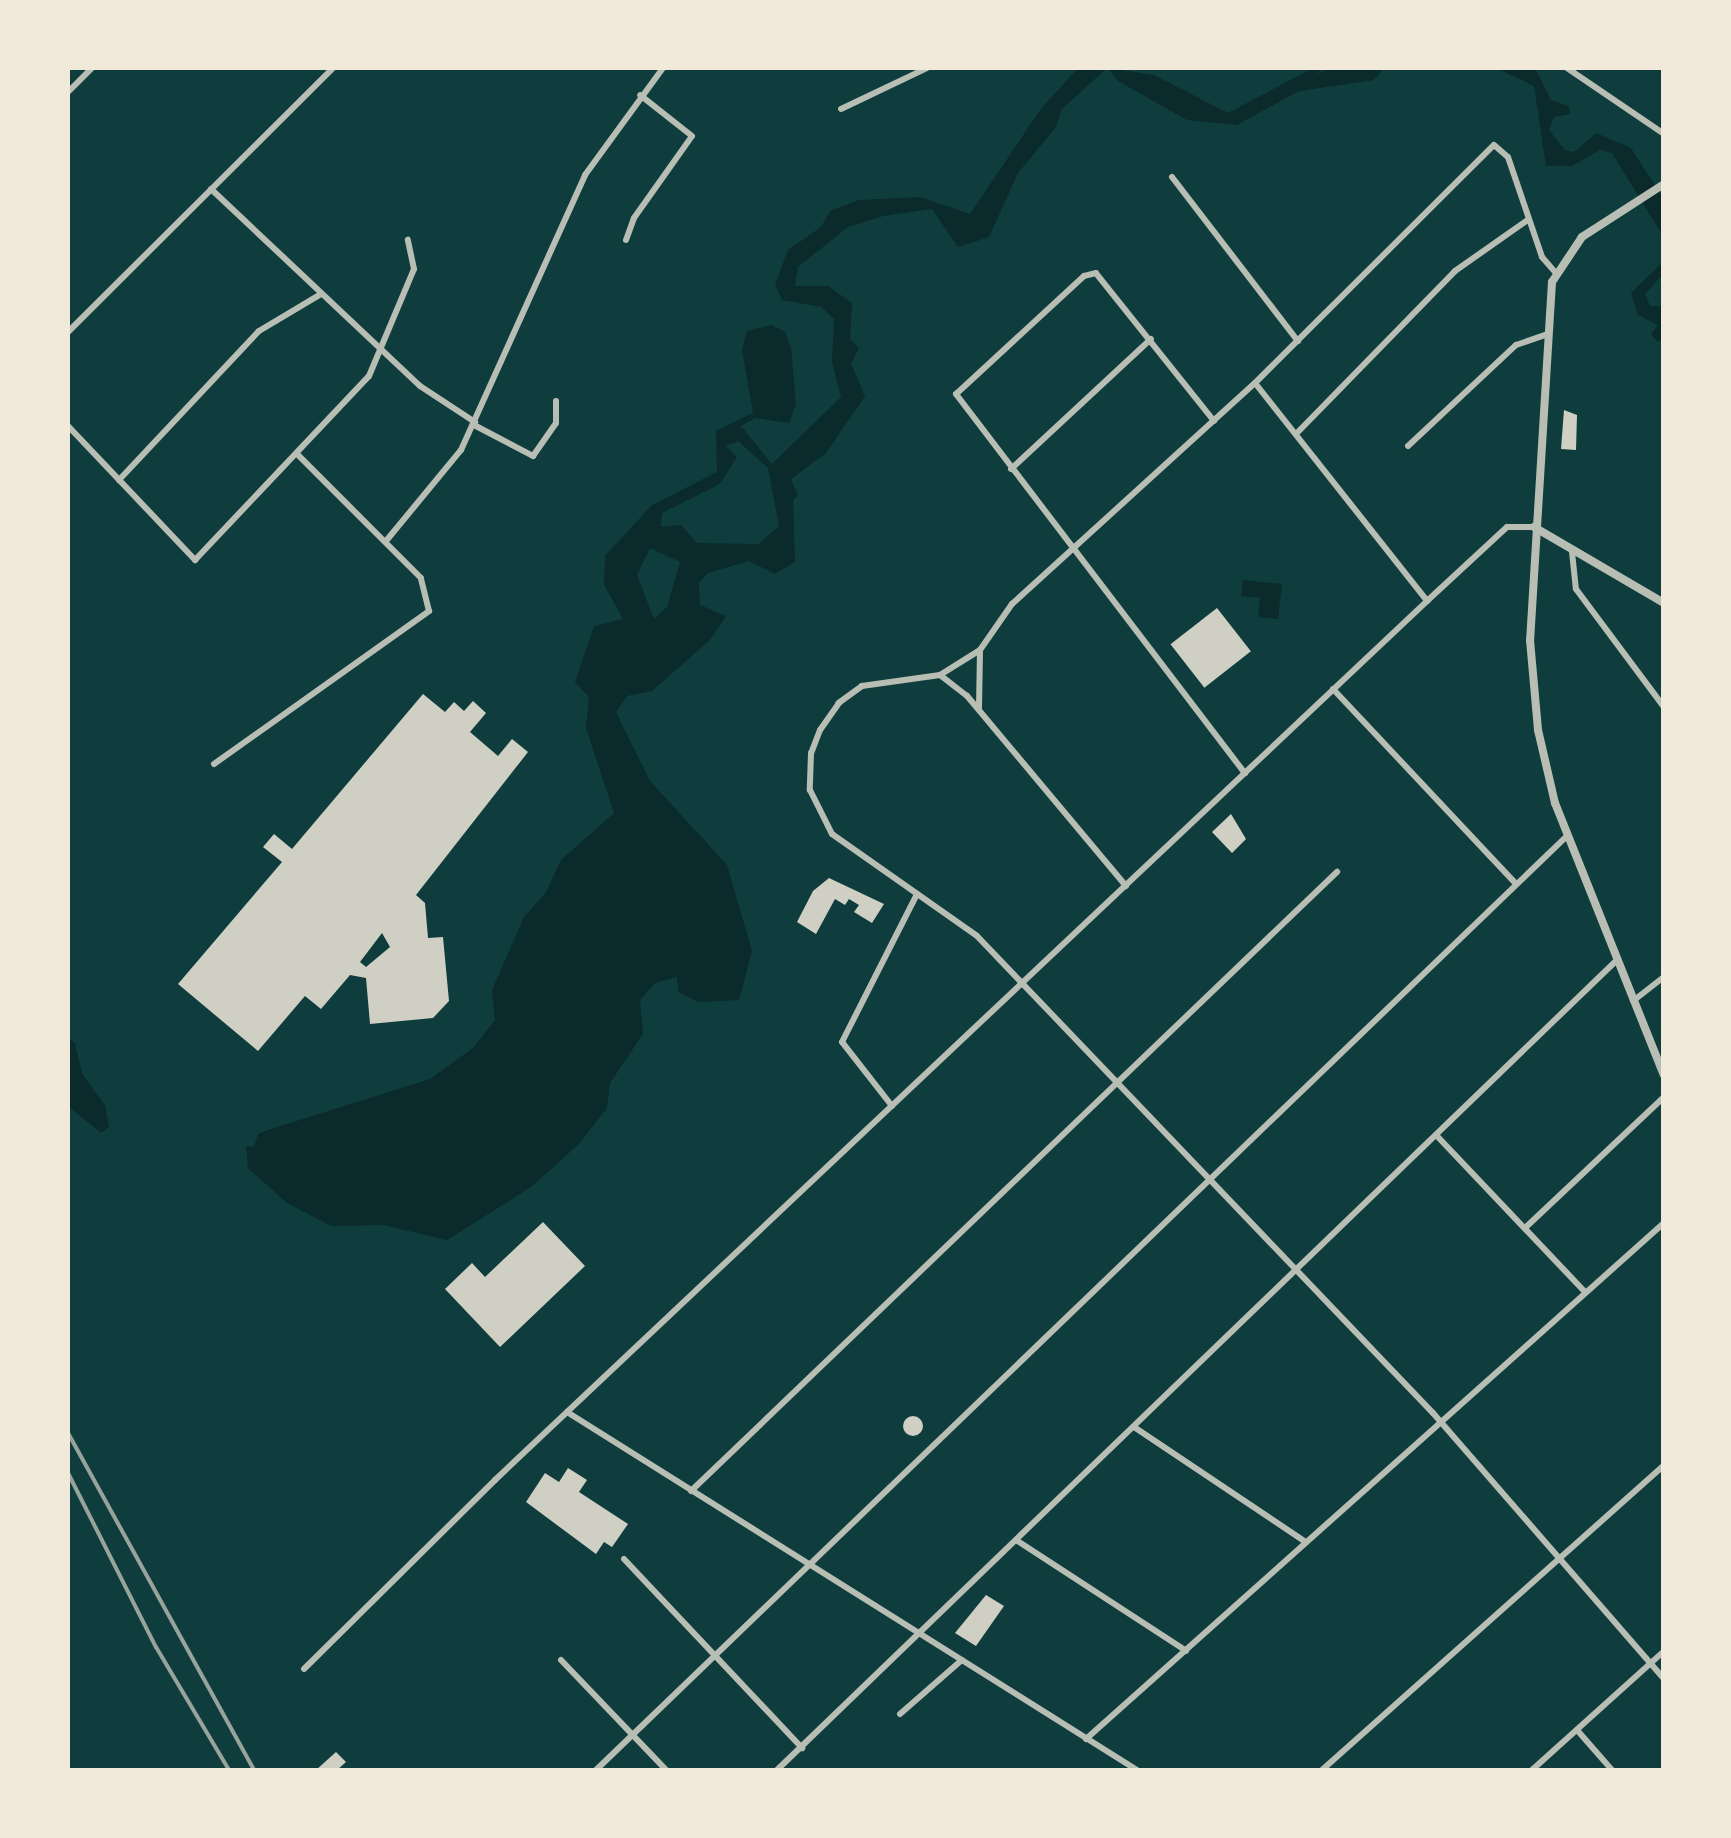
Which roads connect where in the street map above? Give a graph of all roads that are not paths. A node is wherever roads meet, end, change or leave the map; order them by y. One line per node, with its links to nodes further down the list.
1 (92, 68): 6 (street)
2 (333, 68): 12 (street)
3 (662, 68): 7 (street)
4 (927, 68): 8 (street)
5 (1567, 68): 9 (street)
6 (68, 92)
7 (640, 95): 15 (street); 26 (street)
8 (841, 109)
9 (1663, 135)
10 (1172, 176): 21 (street)
11 (1664, 184): 16 (street)
12 (212, 189): 17 (street); 18 (street)
13 (1530, 219): 16 (street); 21 (street); 28 (street)
14 (408, 240): 22 (street)
15 (626, 240)
16 (1556, 272): 19 (street)
17 (321, 294): 22 (street); 32 (street)
18 (68, 332)
19 (1544, 336): 29 (street); 33 (street)
20 (1150, 339): 25 (street); 31 (street); 31 (street)
21 (1298, 341): 23 (street)
22 (380, 350): 26 (street); 30 (street)
23 (1255, 383): 25 (street); 28 (street)
24 (556, 401): 26 (street)
25 (1214, 421): 36 (street)
26 (474, 423): 34 (street)
27 (68, 426): 32 (street)
28 (1296, 434): 37 (street)
29 (1408, 446)
30 (298, 455): 32 (street); 34 (street)
31 (1010, 470): 36 (street)
32 (118, 480)
33 (1534, 526): 35 (street); 37 (street); 46 (street)
34 (386, 541): 44 (street)
35 (1572, 552): 38 (street); 42 (street)
36 (1074, 553): 39 (street); 45 (street)
37 (1426, 601): 41 (street)
38 (1664, 603)
39 (980, 650): 40 (street); 43 (street)
40 (940, 675): 43 (street); 50 (street)
41 (1333, 690): 45 (street); 48 (street)
42 (1664, 707)
43 (980, 710): 49 (street)
44 (214, 764)
45 (1245, 773): 49 (street)
46 (1566, 837): 48 (street); 51 (street)
47 (1337, 872): 56 (street)
48 (1514, 882): 60 (street)
49 (1126, 886): 53 (street)
50 (917, 894): 53 (street); 58 (street)
51 (1615, 962): 54 (street); 59 (street)
52 (1664, 978): 54 (street)
53 (1020, 985): 56 (street); 58 (street)
54 (1632, 1001): 55 (street)
55 (1664, 1075)
56 (1111, 1082): 60 (street); 69 (street)
57 (1664, 1096): 62 (street)
58 (892, 1106): 65 (street)
59 (1436, 1135): 62 (street); 63 (street)
60 (1208, 1180): 63 (street); 74 (street)
61 (1664, 1222): 64 (street)
62 (1525, 1228): 64 (street)
63 (1295, 1272): 66 (street); 67 (street)
64 (1584, 1290): 66 (street)
65 (567, 1412): 69 (street); 82 (street)
66 (1440, 1422): 71 (street); 73 (street)
67 (1134, 1427): 70 (street); 71 (street)
68 (1664, 1465): 73 (street)
69 (691, 1491): 74 (street)
70 (1016, 1540): 75 (street); 76 (street)
71 (1306, 1542): 76 (street)
72 (624, 1559): 78 (street)
73 (1557, 1559): 81 (street); 93 (street)
74 (808, 1564): 75 (street); 78 (street)
75 (919, 1633): 80 (street); 88 (street)
76 (1186, 1650): 87 (street)
77 (1664, 1651): 81 (street)
78 (714, 1656): 86 (street); 88 (street)
79 (561, 1660): 86 (street)
80 (962, 1660): 84 (street); 87 (street)
81 (1650, 1664): 83 (street); 85 (street)
82 (304, 1668)
83 (1664, 1679)
84 (900, 1714)
85 (1577, 1730): 94 (street); 95 (street)
86 (634, 1734): 89 (street); 90 (street)
87 (1086, 1739): 92 (street)
88 (802, 1748): 91 (street)
89 (596, 1770)
90 (666, 1770)
91 (777, 1770)
92 (1138, 1770)
93 (1322, 1770)
94 (1532, 1770)
95 (1612, 1770)

